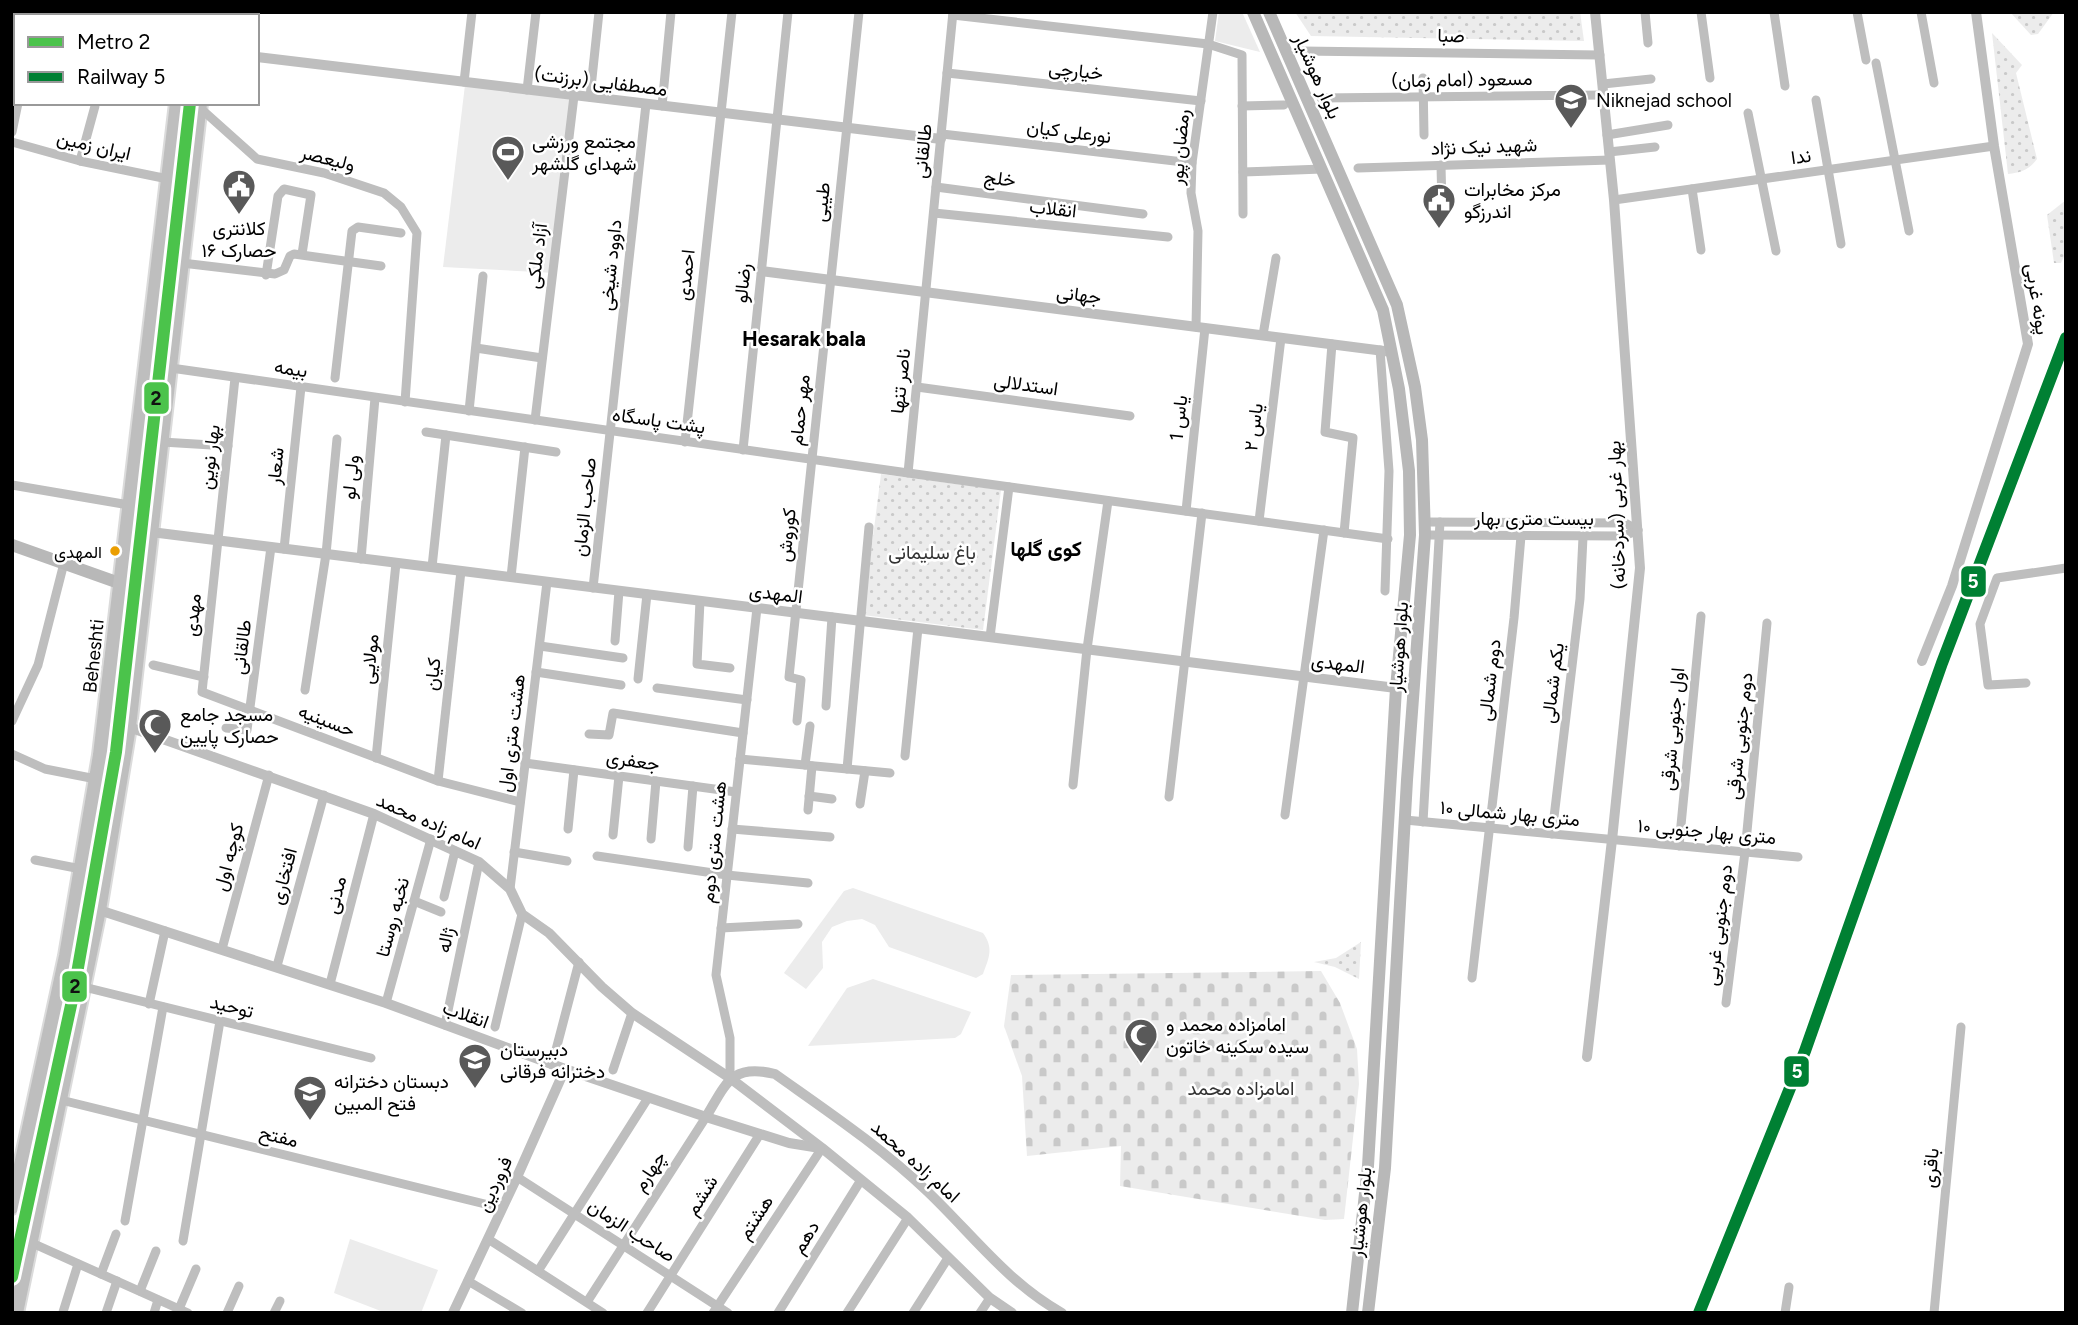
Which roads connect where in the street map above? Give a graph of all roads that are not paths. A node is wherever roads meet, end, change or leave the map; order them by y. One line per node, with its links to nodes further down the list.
1 (472, 12): 30 (street)
2 (536, 12): 33 (street)
3 (599, 12): 36 (street)
4 (671, 12): 47 (street)
5 (732, 12): 49 (street, احمدی)
6 (788, 12): 51 (street, رضالو)
7 (859, 12): 53 (street, طیبی)
8 (1213, 12): 20 (street, رمضان پور)
9 (1253, 12): 70 (main road, بلوار هوشیار)
10 (1269, 12): 68 (main road, بلوار هوشیار)
11 (1595, 12): 22 (street, بهار غربی (سردخانه))
12 (1645, 12): 19 (street)
13 (1701, 12): 28 (street)
14 (1774, 12): 32 (street)
15 (1857, 12): 24 (street)
16 (1921, 12): 31 (street)
17 (1976, 12): 59 (street, پونه غربی)
18 (953, 14): 20 (street); 26 (street, طالقانی)
19 (1648, 43)
20 (1208, 44): 40 (street, رمضان پور); 48 (street)
21 (1302, 51): 22 (street, صبا)
22 (1600, 55): 34 (street, بهار غربی (سردخانه))
23 (259, 58): 30 (street, مصطفایی (برزنت))
24 (1866, 60)
25 (1876, 63): 62 (street)
26 (947, 73): 40 (street, خیارچی); 57 (street, طالقانی)
27 (1423, 78): 38 (street)
28 (1710, 78)
29 (1651, 79): 34 (street, مسعود (امام زمان))
30 (464, 82): 33 (street, مصطفایی (برزنت))
31 (1934, 83)
32 (1785, 86)
33 (527, 90): 35 (street, مصطفایی (برزنت))
34 (1603, 90): 38 (street, مسعود (امام زمان)); 56 (street, بهار غربی (سردخانه))
35 (574, 96): 36 (street, مصطفایی (برزنت)); 106 (street, آزاد ملکی)
36 (590, 97): 41 (street, مصطفایی (برزنت))
37 (1321, 98): 38 (street, مسعود (امام زمان))
38 (1424, 98): 55 (street)
39 (1816, 100): 67 (street)
40 (1201, 101): 64 (street, رمضان پور)
41 (646, 104): 47 (street, مصطفایی (برزنت)); 119 (street, داوود شیخی)
42 (18, 105): 54 (street)
43 (177, 105): 71 (main road, Beheshti)
44 (200, 105): 91 (main road); 115 (street, ولیعصر)
45 (1284, 105): 48 (street)
46 (95, 106): 63 (street)
47 (662, 106): 49 (street, مصطفایی (برزنت))
48 (1242, 106): 69 (street)
49 (721, 113): 51 (street, مصطفایی (برزنت)); 124 (street, احمدی)
50 (1748, 113): 72 (street)
51 (776, 119): 53 (street, مصطفایی (برزنت)); 93 (street, رضالو)
52 (1668, 125): 56 (street)
53 (847, 128): 57 (street, مصطفایی (برزنت)); 96 (street, طیبی)
54 (12, 132)
55 (1424, 135)
56 (1607, 135): 61 (street, بهار غربی (سردخانه))
57 (941, 137): 64 (street, نورعلی کیان); 73 (street, طالقانی)
58 (12, 142): 63 (street, ایران زمین)
59 (1994, 146): 62 (street, ندا); 182 (street, پونه غربی)
60 (1655, 147): 61 (street, شهید نیک نژاد)
61 (1610, 156): 65 (street, شهید نیک نژاد); 76 (street, بهار غربی (سردخانه))
62 (1895, 160): 67 (street, ندا); 82 (street)
63 (80, 161): 71 (street, ایران زمین)
64 (1192, 163): 98 (street, رمضان پور)
65 (1441, 165): 66 (street, شهید نیک نژاد); 78 (street)
66 (1358, 168)
67 (1828, 170): 72 (street, ندا); 85 (street)
68 (1338, 171): 70 (main road); 75 (main road, بلوار هوشیار)
69 (1243, 172): 70 (street); 81 (street)
70 (1324, 173): 77 (main road, بلوار هوشیار)
71 (168, 179): 101 (main road, Beheshti)
72 (1762, 179): 74 (street, ندا); 87 (street)
73 (936, 187): 79 (street, طالقانی); 80 (street, خلج)
74 (1692, 189): 76 (street, ندا); 86 (street)
75 (1351, 200): 77 (main road); 142 (main road, بلوار هوشیار)
76 (1614, 200): 144 (street, بهار غربی (سردخانه))
77 (1337, 204): 105 (main road, بلوار هوشیار)
78 (1442, 208)
79 (934, 212): 84 (street, انقلاب); 97 (street, طالقانی)
80 (1143, 214)
81 (1243, 214)
82 (1909, 231)
83 (401, 233): 90 (street)
84 (1168, 237)
85 (1842, 244)
86 (1701, 250)
87 (1776, 251)
88 (302, 254): 90 (street); 94 (street); 94 (street)
89 (1276, 258): 99 (street)
90 (348, 261): 92 (street); 109 (street)
91 (182, 263): 94 (street); 102 (main road)
92 (381, 266)
93 (761, 271): 96 (street, جهانی); 127 (street, رضالو)
94 (266, 275)
95 (483, 276): 104 (street)
96 (831, 280): 97 (street, جهانی); 129 (street, مهر حمام)
97 (926, 292): 98 (street, جهانی); 113 (street, ناصر تنها)
98 (1201, 327): 99 (street, جهانی); 137 (street, یاس 1)
99 (1263, 335): 100 (street, جهانی)
100 (1281, 338): 103 (street, جهانی); 139 (street, یاس ۲)
101 (149, 341): 102 (main road); 110 (main road, Beheshti)
102 (174, 343): 107 (main road)
103 (1332, 344): 105 (street, جهانی); 146 (street)
104 (476, 348): 106 (street); 116 (street)
105 (1386, 351): 130 (street); 131 (main road, بلوار هوشیار)
106 (542, 358): 118 (street, آزاد ملکی)
107 (171, 369): 108 (street, بیمه); 111 (main road)
108 (235, 378): 112 (street, بیمه); 125 (street, بهار نوین)
109 (335, 378)
110 (144, 380): 111 (main road); 136 (main road, Beheshti)
111 (169, 385): 123 (main road)
112 (301, 387): 114 (street, بیمه); 154 (street, شعار)
113 (917, 387): 117 (street, استدلالی); 132 (street, ناصر تنها)
114 (375, 398): 115 (street, بیمه); 156 (street, ولی لو)
115 (405, 402): 116 (street, پشت پاسگاه)
116 (469, 411): 118 (street, پشت پاسگاه)
117 (1130, 416)
118 (534, 420): 119 (street, پشت پاسگاه)
119 (610, 431): 124 (street, پشت پاسگاه); 165 (street, صاحب الزمان)
120 (426, 432): 121 (street)
121 (446, 435): 126 (street); 159 (street)
122 (337, 439): 155 (street)
123 (162, 442): 125 (street); 145 (main road)
124 (685, 442): 127 (street, پشت پاسگاه)
125 (228, 446): 151 (street, بهار نوین)
126 (525, 447): 128 (street); 162 (street)
127 (743, 450): 129 (street, پشت پاسگاه)
128 (556, 452)
129 (812, 460): 132 (street, پشت پاسگاه); 171 (street, کوروش)
130 (1389, 471): 131 (street); 150 (street)
131 (1409, 471): 193 (main road, بلوار هوشیار)
132 (908, 473): 134 (street)
133 (12, 485): 136 (street)
134 (1009, 487): 135 (street); 177 (street)
135 (1108, 501): 137 (street); 180 (street)
136 (129, 505): 164 (main road, Beheshti)
137 (1186, 511): 138 (street)
138 (1202, 513): 139 (street); 183 (street)
139 (1259, 521): 143 (street)
140 (1440, 522): 142 (street, بیست متری بهار); 144 (street, بیست متری بهار); 147 (street)
141 (869, 527): 174 (street)
142 (1426, 528): 147 (street, بیست متری بهار); 233 (main road, بلوار هوشیار)
143 (1324, 530): 146 (street); 188 (street)
144 (1638, 530): 149 (street, بیست متری بهار); 243 (street, بهار غربی (سردخانه))
145 (151, 532): 151 (street, المهدی); 202 (main road)
146 (1344, 533): 150 (street)
147 (1440, 535): 148 (street, بیست متری بهار); 234 (street)
148 (1521, 536): 149 (street, بیست متری بهار); 235 (street, دوم شمالی)
149 (1583, 537): 238 (street, یکم شمالی)
150 (1388, 539): 167 (street)
151 (217, 540): 153 (street, المهدی); 187 (street, مهدی)
152 (12, 545): 157 (main road)
153 (271, 547): 154 (street, المهدی); 198 (street, طالقانی)
154 (285, 549): 155 (street, المهدی)
155 (326, 554): 156 (street, المهدی); 194 (street)
156 (361, 559): 158 (street, المهدی)
157 (64, 563): 164 (main road); 199 (street)
158 (396, 563): 159 (street, المهدی); 208 (street, مولایی)
159 (432, 567): 161 (street, المهدی)
160 (2066, 568): 190 (street)
161 (461, 571): 162 (street, المهدی); 219 (street, کیان)
162 (511, 577): 163 (street, المهدی)
163 (547, 582): 165 (street, المهدی); 179 (street, هشت متری اول)
164 (119, 583): 218 (main road, Beheshti)
165 (593, 588): 166 (street, المهدی)
166 (619, 591): 168 (street, المهدی); 178 (street)
167 (1385, 591)
168 (647, 594): 169 (street, المهدی); 189 (street)
169 (700, 601): 170 (street, المهدی); 185 (street)
170 (757, 608): 171 (street, المهدی); 196 (street, هشت متری دوم)
171 (796, 613): 172 (street, المهدی); 200 (street, کوروش)
172 (832, 617): 174 (street, المهدی); 197 (street)
173 (1701, 617): 244 (street, اول جنوبی شرقی)
174 (860, 621): 176 (street, المهدی); 212 (street)
175 (1767, 623): 248 (street, دوم جنوبی شرقی)
176 (918, 628): 177 (street, المهدی); 207 (street)
177 (990, 637): 180 (street, المهدی)
178 (615, 641)
179 (540, 646): 181 (street); 186 (street, هشت متری اول)
180 (1087, 649): 183 (street, المهدی); 221 (street)
181 (623, 658)
182 (1923, 661)
183 (1184, 662): 188 (street, المهدی); 226 (street)
184 (153, 665): 187 (street)
185 (730, 668)
186 (536, 672): 191 (street); 210 (street, هشت متری اول)
187 (204, 677): 195 (street, مهدی)
188 (1304, 677): 193 (street, المهدی); 232 (street)
189 (638, 679)
190 (2026, 683)
191 (621, 685)
192 (657, 688): 196 (street)
193 (1396, 688): 341 (main road, بلوار هوشیار)
194 (305, 690)
195 (202, 692): 198 (street, حسینیه)
196 (747, 700): 204 (street, هشت متری دوم)
197 (826, 706)
198 (250, 710): 203 (street); 208 (street, حسینیه)
199 (12, 721)
200 (797, 721)
201 (810, 726): 211 (street)
202 (129, 727): 216 (street, امام زاده محمد); 260 (main road)
203 (226, 728)
204 (743, 733): 205 (street); 209 (street, هشت متری دوم)
205 (589, 734)
206 (12, 754): 218 (street)
207 (905, 756)
208 (376, 758): 219 (street, حسینیه)
209 (740, 759): 211 (street); 223 (street, هشت متری دوم)
210 (525, 763): 213 (street, جعفری); 228 (street, هشت متری اول)
211 (809, 766): 212 (street); 225 (street)
212 (847, 769): 214 (street)
213 (574, 770): 217 (street, جعفری); 236 (street)
214 (864, 771): 215 (street); 229 (street)
215 (890, 774)
216 (269, 775): 224 (street, امام زاده محمد); 266 (street, کوچه اول)
217 (619, 776): 220 (street, جعفری); 239 (street)
218 (96, 779): 254 (main road, Beheshti)
219 (438, 781): 228 (street, حسینیه)
220 (656, 781): 222 (street, جعفری); 242 (street)
221 (1073, 785)
222 (694, 786): 223 (street, جعفری); 245 (street)
223 (736, 792): 237 (street, هشت متری دوم)
224 (324, 795): 231 (street, امام زاده محمد); 268 (street, افتخاری)
225 (809, 796): 227 (street); 230 (street)
226 (1169, 797)
227 (832, 799)
228 (520, 802): 247 (street, هشت متری اول)
229 (860, 804)
230 (808, 810)
231 (374, 814): 241 (street, امام زاده محمد); 270 (street, مدنی)
232 (1285, 815)
233 (1405, 820): 234 (street, ۱۰ متری بهار شمالی); 342 (main road, بلوار هوشیار)
234 (1423, 822): 235 (street, ۱۰ متری بهار شمالی)
235 (1489, 828): 238 (street, ۱۰ متری بهار شمالی); 269 (street, دوم شمالی)
236 (568, 829)
237 (732, 829): 240 (street); 255 (street, هشت متری دوم)
238 (1552, 834): 243 (street, ۱۰ متری بهار شمالی)
239 (613, 835)
240 (830, 837)
241 (431, 839): 246 (street, امام زاده محمد); 259 (street, نخبه روستا)
242 (651, 839)
243 (1612, 840): 244 (street, ۱۰ متری بهار جنوبی); 281 (street, بهار غربی (سردخانه))
244 (1679, 846): 248 (street, ۱۰ متری بهار جنوبی)
245 (688, 847)
246 (455, 851): 253 (street, امام زاده محمد); 258 (street)
247 (514, 852): 252 (street); 257 (street, هشت متری اول)
248 (1745, 852): 250 (street, ۱۰ متری بهار جنوبی); 273 (street, دوم جنوبی غربی)
249 (597, 856): 255 (street)
250 (1798, 857)
251 (35, 860): 254 (street)
252 (567, 861)
253 (479, 862): 257 (street, امام زاده محمد); 278 (street, ژاله)
254 (81, 869): 297 (main road, Beheshti)
255 (727, 875): 256 (street); 264 (street, هشت متری دوم)
256 (808, 883)
257 (510, 889): 262 (street, امام زاده محمد)
258 (444, 897)
259 (414, 901): 261 (street); 272 (street, نخبه روستا)
260 (99, 911): 265 (street, انقلاب); 271 (main road)
261 (442, 912)
262 (522, 914): 267 (street, امام زاده محمد); 279 (street)
263 (798, 924): 264 (street)
264 (721, 928): 286 (street, هشت متری دوم)
265 (165, 931): 266 (street, انقلاب); 274 (street)
266 (222, 949): 268 (street, انقلاب)
267 (579, 962): 276 (street, امام زاده محمد); 283 (street)
268 (277, 967): 270 (street, انقلاب)
269 (1472, 978)
270 (330, 984): 272 (street, انقلاب)
271 (84, 987): 274 (street, توحید); 288 (main road)
272 (386, 1003): 278 (street, انقلاب)
273 (1726, 1003)
274 (149, 1004): 275 (street, توحید)
275 (163, 1007): 277 (street, توحید); 290 (street)
276 (632, 1013): 285 (street); 286 (street, امام زاده محمد)
277 (220, 1021): 282 (street, توحید); 292 (street)
278 (445, 1025): 283 (street, انقلاب)
279 (495, 1027)
280 (1961, 1027): 344 (street, باقری)
281 (1587, 1057)
282 (371, 1058)
283 (552, 1065): 284 (street, انقلاب)
284 (565, 1069): 287 (street, انقلاب); 294 (street, فروردین)
285 (613, 1070)
286 (730, 1078): 289 (street); 293 (street, امام زاده محمد); 340 (street, امام زاده محمد)
287 (649, 1098): 289 (street, انقلاب); 298 (street)
288 (61, 1100): 290 (street, مفتح); 304 (main road)
289 (706, 1117): 291 (street, انقلاب); 305 (street, چهارم)
290 (144, 1120): 292 (street, مفتح); 300 (street)
291 (760, 1134): 293 (street, انقلاب); 312 (street, ششم)
292 (201, 1135): 296 (street, مفتح); 303 (street)
293 (822, 1148): 295 (street, امام زاده محمد); 322 (street, هشتم)
294 (517, 1177): 298 (street, صاحب الزمان); 302 (street, فروردین)
295 (861, 1180): 299 (street, امام زاده محمد); 335 (street, دهم)
296 (489, 1205)
297 (12, 1207)
298 (574, 1214): 305 (street, صاحب الزمان); 310 (street)
299 (908, 1218): 307 (street, امام زاده محمد); 336 (street)
300 (125, 1221)
301 (116, 1234): 311 (street)
302 (488, 1239): 310 (street); 314 (street, فروردین)
303 (183, 1241)
304 (32, 1243): 308 (street); 325 (main road)
305 (622, 1244): 312 (street, صاحب الزمان); 321 (street, چهارم)
306 (156, 1251): 317 (street)
307 (948, 1258): 318 (street, امام زاده محمد); 337 (street)
308 (78, 1264): 311 (street); 324 (street)
309 (196, 1269): 323 (street)
310 (538, 1271): 321 (street)
311 (101, 1274): 313 (street)
312 (671, 1276): 322 (street, صاحب الزمان); 333 (street, ششم)
313 (117, 1281): 317 (street); 326 (street)
314 (468, 1281): 330 (street, فروردین); 331 (street)
315 (239, 1286): 328 (street)
316 (1789, 1287): 343 (street)
317 (140, 1291): 319 (street)
318 (990, 1298): 338 (street); 339 (street, امام زاده محمد)
319 (159, 1300): 323 (street); 327 (street)
320 (281, 1301): 329 (street)
321 (587, 1302): 332 (street)
322 (715, 1309): 334 (street, صاحب الزمان)
323 (183, 1311)
324 (63, 1312)
325 (16, 1313)
326 (106, 1313)
327 (154, 1313)
328 (227, 1313)
329 (274, 1313)
330 (453, 1313)
331 (522, 1313)
332 (603, 1313)
333 (648, 1313)
334 (728, 1313)
335 (778, 1313)
336 (847, 1313)
337 (913, 1313)
338 (980, 1313)
339 (1012, 1313)
340 (1062, 1313)
341 (1352, 1313)
342 (1368, 1313)
343 (1785, 1313)
344 (1934, 1313)

